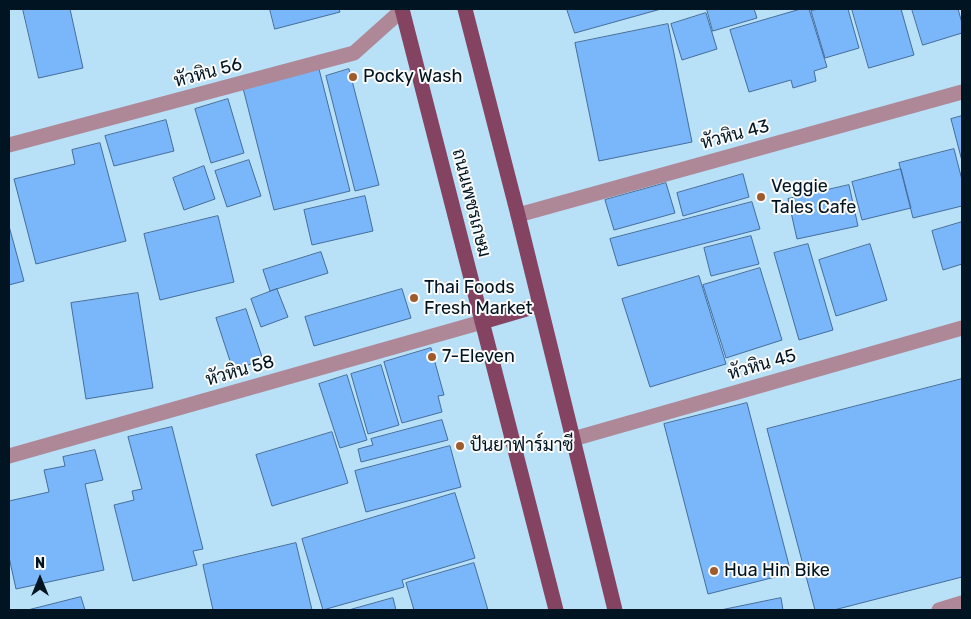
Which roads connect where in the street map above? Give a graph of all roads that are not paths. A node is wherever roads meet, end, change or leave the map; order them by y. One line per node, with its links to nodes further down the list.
1 (465, 9): 5 (main road)
2 (402, 10): 4 (street, หัวหิน 56); 7 (main road, ถนนเพชรเกษม)
3 (962, 92): 5 (street, หัวหิน 43)
4 (9, 145)
5 (518, 215): 6 (main road)
6 (540, 305): 7 (main road); 9 (main road)
7 (482, 322): 10 (street, หัวหิน 58); 12 (main road, ถนนเพชรเกษม)
8 (962, 328): 9 (street, หัวหิน 45)
9 (573, 439): 13 (main road)
10 (9, 456)
11 (962, 603): 14 (street)
12 (556, 610)
13 (615, 610)
14 (939, 610)

